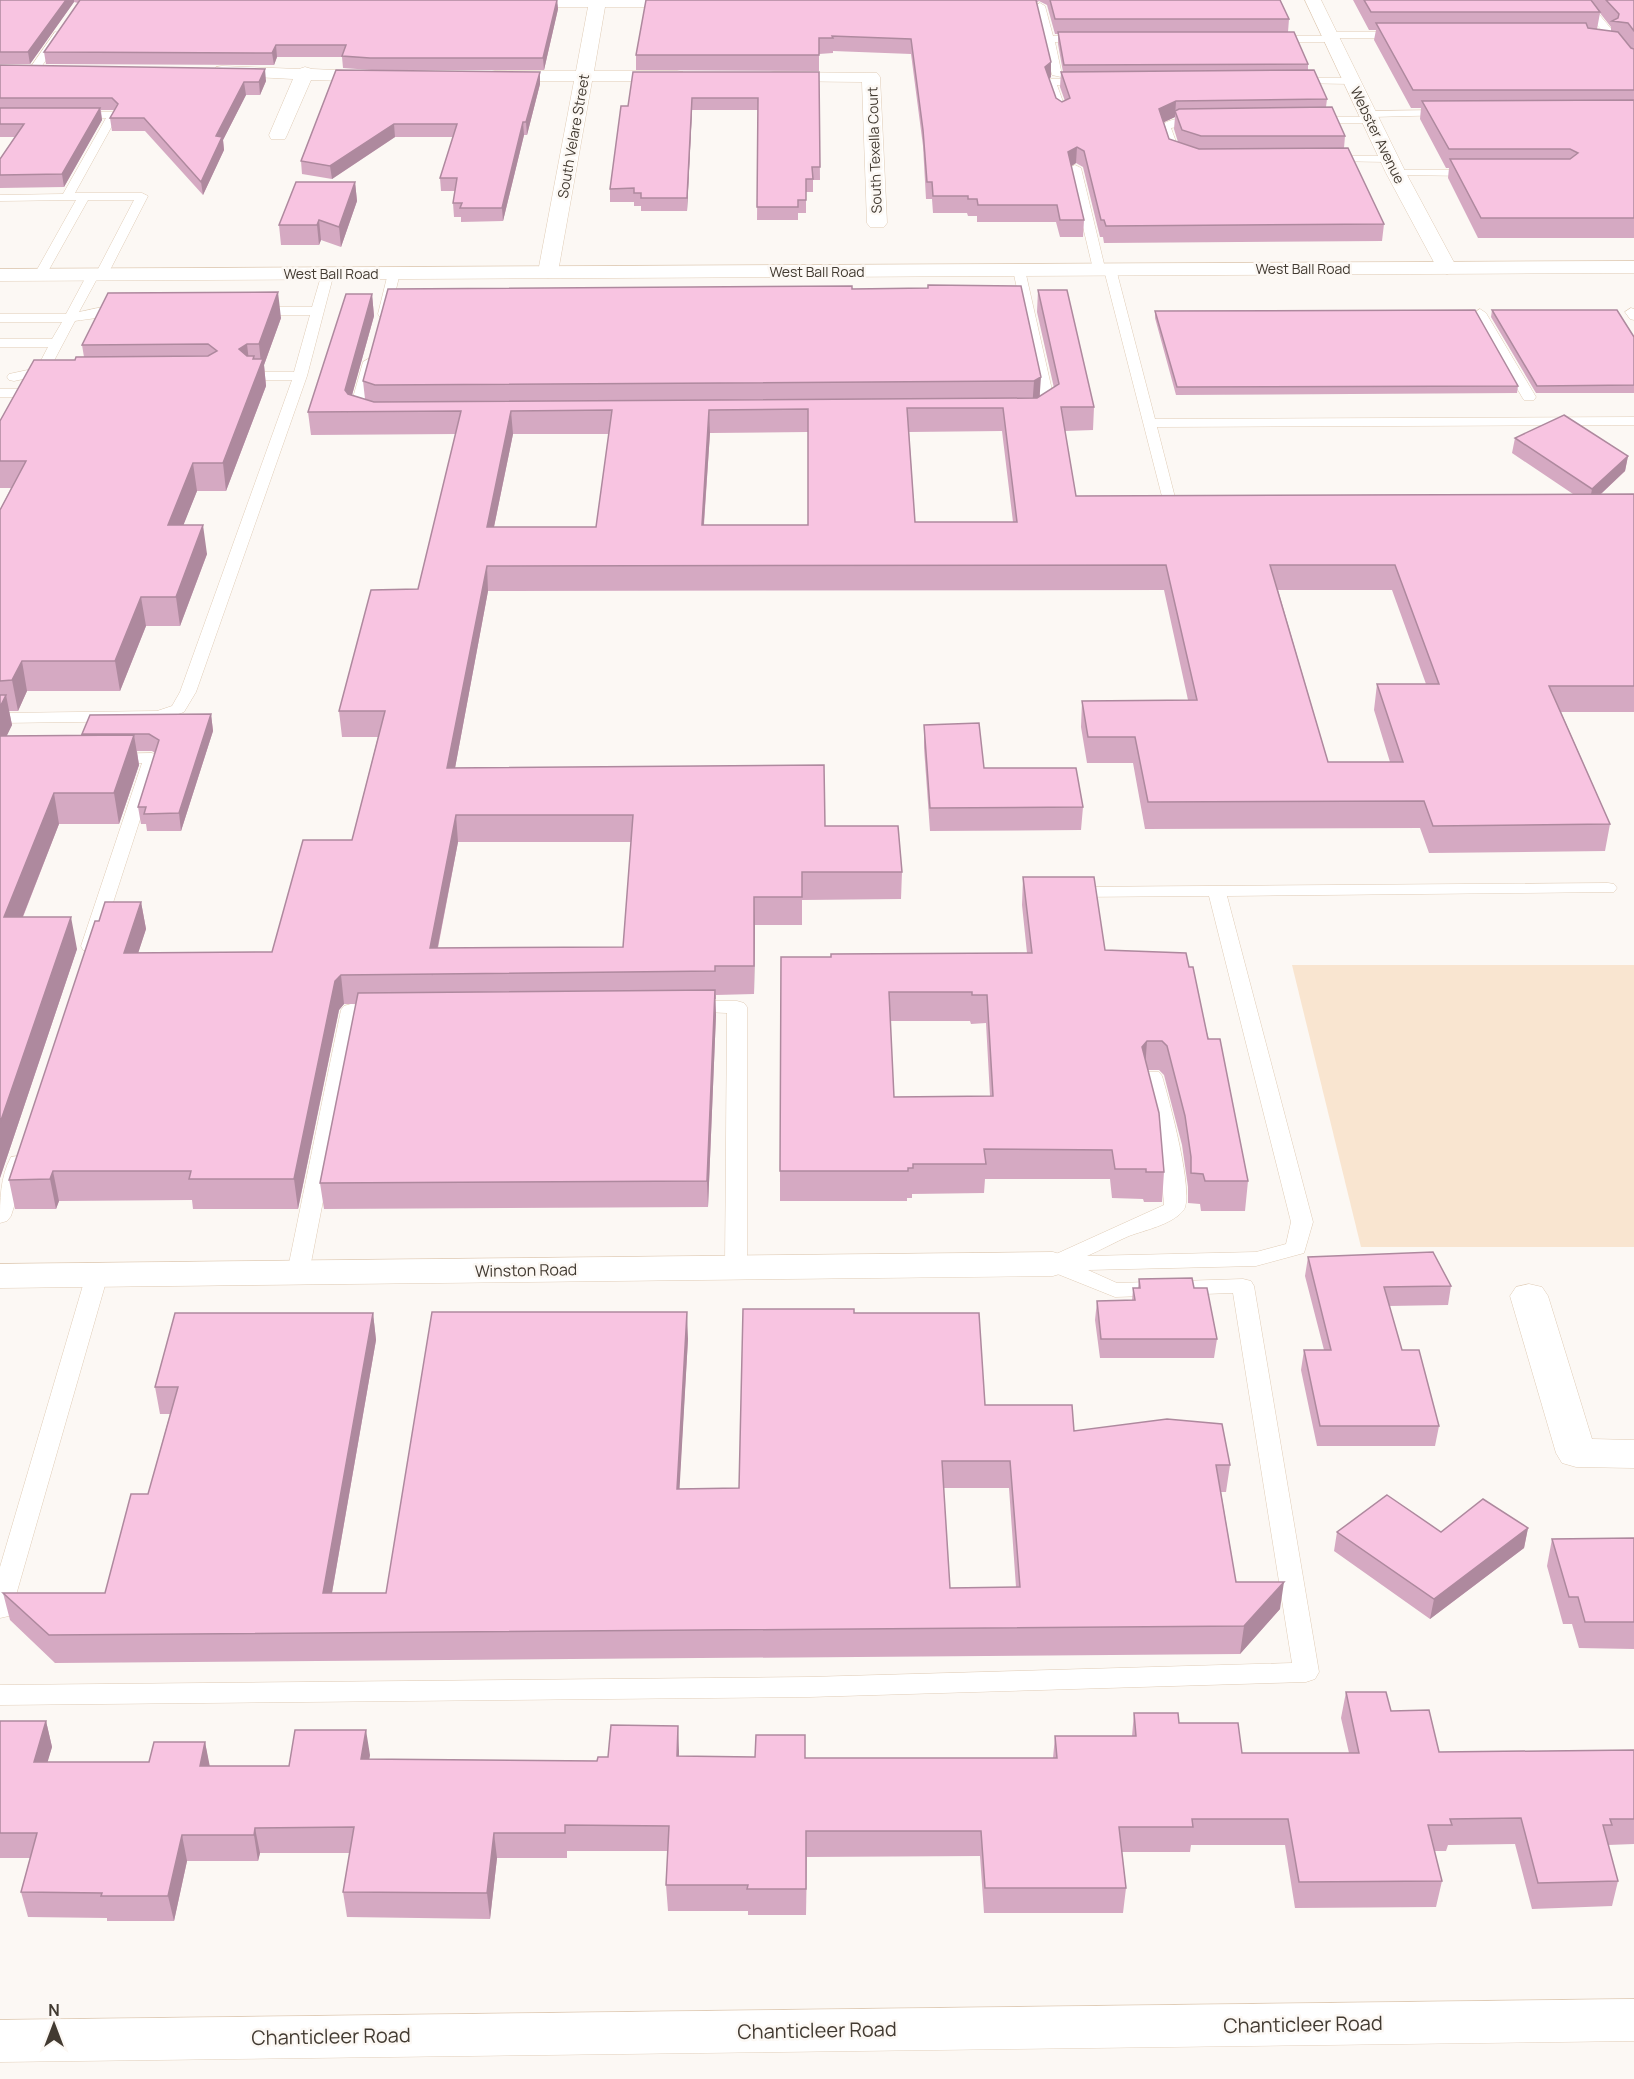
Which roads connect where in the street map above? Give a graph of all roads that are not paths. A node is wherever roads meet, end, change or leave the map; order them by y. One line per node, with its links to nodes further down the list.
1 (1312, 0): 12 (street, Webster Avenue)
2 (1582, 0): 13 (lane)
3 (598, 1): 4 (street); 5 (street); 21 (street, South Velare Street)
4 (492, 2)
5 (701, 2)
6 (1040, 6): 9 (lane)
7 (65, 24): 15 (lane)
8 (1412, 38): 12 (lane)
9 (1049, 39): 10 (lane); 19 (lane)
10 (1096, 39)
11 (1263, 39): 12 (lane)
12 (1331, 39): 26 (street, Webster Avenue)
13 (1613, 42)
14 (11, 71): 15 (street)
15 (33, 71): 16 (street)
16 (56, 71)
17 (207, 71): 18 (street)
18 (305, 72): 24 (street); 34 (street)
19 (1058, 75)
20 (477, 76): 21 (street)
21 (584, 76): 22 (street); 48 (street, South Velare Street)
22 (692, 76)
23 (752, 76): 43 (street, South Texella Court)
24 (394, 77)
25 (1284, 81): 26 (lane)
26 (1352, 81): 31 (street, Webster Avenue)
27 (1098, 82): 28 (lane)
28 (1062, 113)
29 (1461, 113): 31 (lane)
30 (68, 115): 41 (lane)
31 (1369, 117): 32 (lane); 37 (street, Webster Avenue)
32 (1296, 120)
33 (1212, 121): 35 (lane)
34 (278, 135)
35 (1182, 155)
36 (1317, 159): 37 (lane)
37 (1392, 166): 39 (lane); 45 (street, Webster Avenue)
38 (1075, 168): 46 (lane)
39 (1484, 173)
40 (84, 196): 41 (lane); 51 (lane); 53 (lane)
41 (67, 197): 42 (lane)
42 (0, 198)
43 (877, 223)
44 (1634, 267): 45 (street, West Ball Road)
45 (1447, 268): 46 (street, West Ball Road)
46 (1105, 269): 47 (street, West Ball Road); 75 (lane)
47 (1019, 270): 48 (street, West Ball Road); 72 (lane)
48 (548, 272): 50 (street, West Ball Road)
49 (328, 273): 50 (street, West Ball Road); 51 (street, West Ball Road); 56 (lane)
50 (394, 273): 60 (lane)
51 (98, 274): 53 (street, West Ball Road); 59 (lane)
52 (0, 275): 53 (street, West Ball Road)
53 (40, 275)
54 (144, 311): 59 (lane)
55 (237, 311): 56 (lane)
56 (318, 311): 66 (lane)
57 (1480, 313): 70 (lane)
58 (0, 318): 59 (lane)
59 (71, 318): 62 (lane)
60 (380, 327)
61 (0, 343): 62 (lane)
62 (58, 343): 67 (lane)
63 (374, 348): 73 (lane)
64 (0, 373): 67 (lane)
65 (251, 376): 66 (lane)
66 (300, 376): 77 (lane)
67 (15, 377): 69 (lane)
68 (0, 393): 69 (lane)
69 (21, 393): 71 (lane)
70 (1529, 397)
71 (16, 408)
72 (1024, 415)
73 (376, 419)
74 (1634, 421): 75 (lane)
75 (1150, 423): 76 (lane)
76 (1172, 513)
77 (0, 718)
78 (94, 759): 82 (lane)
79 (1608, 888): 80 (lane)
80 (1217, 891): 81 (lane); 88 (lane)
81 (1047, 892)
82 (85, 959)
83 (667, 1008): 89 (lane)
84 (398, 1009): 90 (lane)
85 (1152, 1076): 88 (lane)
86 (22, 1149): 87 (lane)
87 (0, 1216)
88 (1053, 1264): 89 (street, Winston Road); 96 (lane)
89 (736, 1268): 90 (street, Winston Road)
90 (298, 1273): 91 (street, Winston Road)
91 (97, 1275): 92 (street, Winston Road); 95 (lane)
92 (0, 1276)
93 (1529, 1296): 94 (street)
94 (1634, 1454)
95 (0, 1609)
96 (0, 1695)
97 (1634, 2020): 98 (street, Chanticleer Road)
98 (0, 2041)

